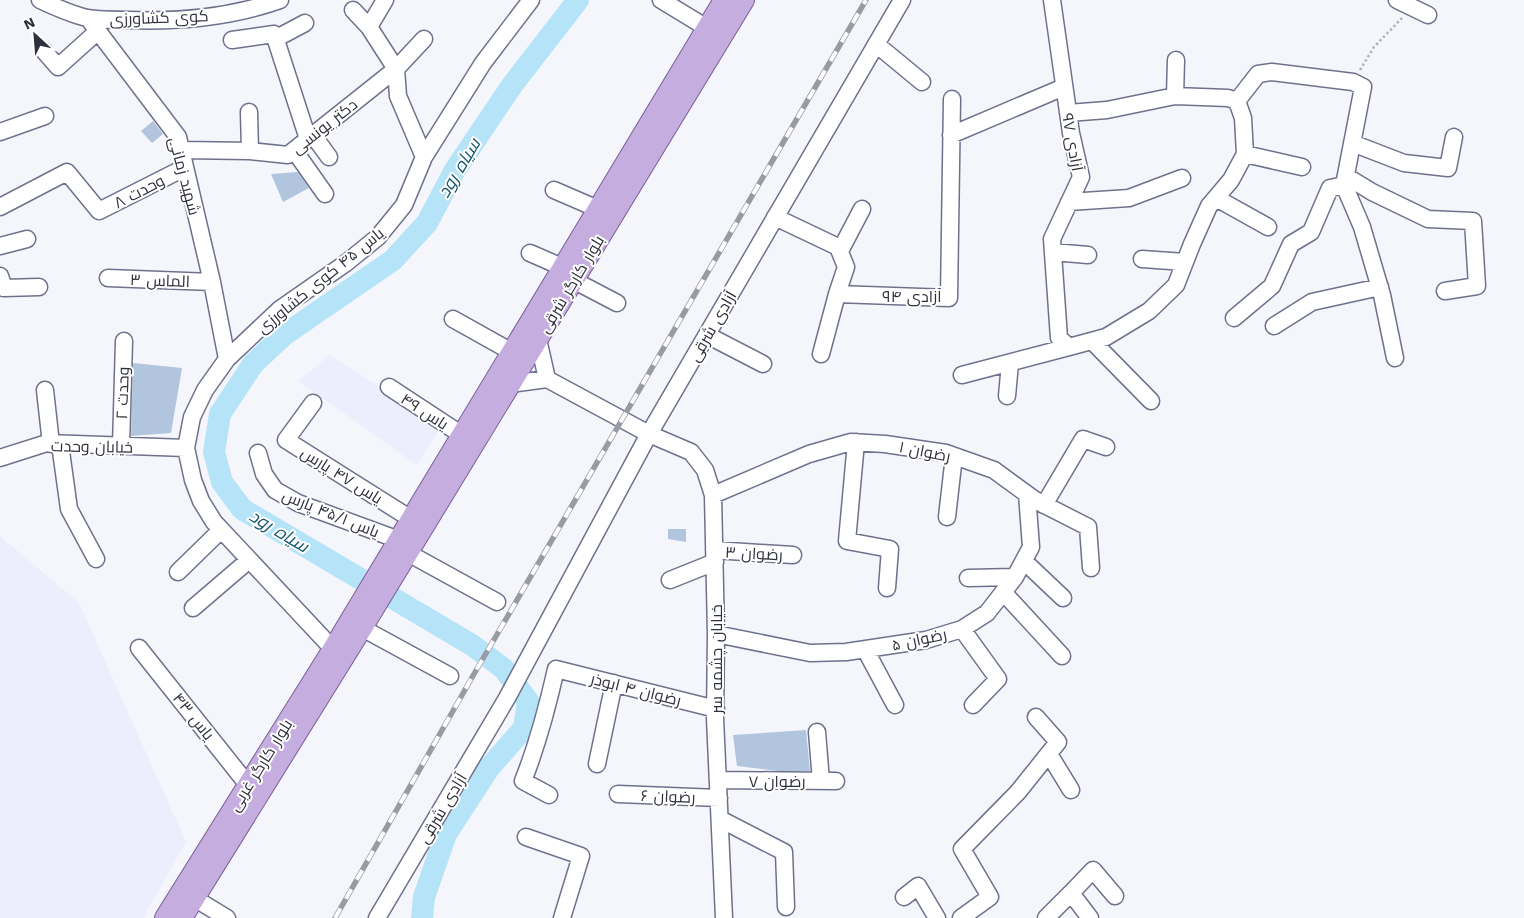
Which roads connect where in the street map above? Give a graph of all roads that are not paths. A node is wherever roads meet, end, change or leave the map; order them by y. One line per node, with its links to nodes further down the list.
1 (40, 0): 13 (street, کوی کشاورزی)
2 (280, 0): 13 (street, کوی کشاورزی)
3 (385, 0): 15 (street)
4 (531, 0): 43 (street, یاس ۴۵ کوی کشاورزی)
5 (661, 0): 16 (street)
6 (724, 0): 16 (main road, بلوار کارگر شرقی)
7 (744, 0): 38 (main road, بلوار کارگر شرقی)
8 (902, 0): 21 (street, آزادی شرقی)
9 (1052, 0): 26 (street, آزادی ۹۷)
10 (1397, 0): 12 (street)
11 (353, 10): 15 (street)
12 (1428, 15)
13 (88, 18): 17 (street, شهید زمانی)
14 (305, 23): 18 (street)
15 (369, 26): 24 (street)
16 (707, 28): 38 (main road, بلوار کارگر شرقی)
17 (98, 31): 22 (street); 39 (street, شهید زمانی)
18 (275, 39): 20 (street); 35 (street)
19 (424, 39): 24 (street, دکتر یونسی)
20 (232, 40)
21 (876, 44): 25 (street); 56 (street, آزادی شرقی)
22 (44, 51)
23 (1176, 60): 27 (street)
24 (396, 69): 35 (street, دکتر یونسی); 43 (street)
25 (922, 82)
26 (1064, 88): 31 (street, آزادی ۹۷); 34 (street)
27 (1176, 96): 29 (street); 31 (street)
28 (952, 99): 34 (street, آزادی ۹۴)
29 (1237, 101): 37 (street); 42 (street)
30 (249, 112): 41 (street)
31 (1068, 112): 52 (street, آزادی ۹۷)
32 (45, 116): 33 (street)
33 (0, 132)
34 (951, 135): 73 (street, آزادی ۹۴)
35 (310, 137): 40 (street, دکتر یونسی); 44 (street)
36 (1454, 137): 37 (street)
37 (1352, 143): 48 (street)
38 (645, 147): 54 (main road, بلوار کارگر شرقی); 66 (main road, بلوار کارگر شرقی)
39 (182, 150): 41 (street, دکتر یونسی); 46 (street, شهید زمانی)
40 (294, 150): 41 (street, دکتر یونسی); 50 (street)
41 (250, 151)
42 (1245, 154): 45 (street); 51 (street)
43 (424, 156): 86 (street, یاس ۴۵ کوی کشاورزی)
44 (329, 157)
45 (1302, 167)
46 (184, 168): 53 (street, وحدت ۸); 69 (street, شهید زمانی)
47 (1182, 178): 52 (street)
48 (1345, 181): 71 (street); 72 (street); 75 (street)
49 (554, 190): 54 (street)
50 (325, 194)
51 (1216, 198): 57 (street); 65 (street)
52 (1069, 202): 61 (street, آزادی ۹۷)
53 (0, 207)
54 (598, 209): 66 (main road, بلوار کارگر شرقی)
55 (862, 209): 60 (street)
56 (776, 217): 60 (street); 78 (street, آزادی شرقی)
57 (1268, 226)
58 (27, 239): 59 (street)
59 (0, 246)
60 (840, 251): 73 (street)
61 (1053, 252): 63 (street); 82 (street, آزادی ۹۷)
62 (530, 253): 66 (street)
63 (1088, 255)
64 (1142, 259): 65 (street)
65 (1185, 262): 81 (street)
66 (568, 273): 74 (street); 79 (main road, بلوار کارگر شرقی); 83 (main road, بلوار کارگر شرقی)
67 (0, 276): 70 (street)
68 (108, 278): 69 (street, الماس ۳)
69 (212, 282): 86 (street, شهید زمانی)
70 (39, 287)
71 (1380, 287): 77 (street); 85 (street)
72 (1445, 290)
73 (837, 294): 84 (street)
74 (617, 303)
75 (1234, 318)
76 (453, 319): 83 (street)
77 (1274, 326)
78 (707, 335): 88 (street); 97 (street, آزادی شرقی)
79 (538, 339): 90 (street); 91 (main road, بلوار کارگر شرقی)
80 (124, 341): 101 (street, وحدت ۲)
81 (1092, 341): 82 (street); 95 (street)
82 (1064, 343): 87 (street)
83 (512, 352): 98 (main road, بلوار کارگر شرقی)
84 (821, 354)
85 (1395, 358)
86 (227, 359): 103 (street, یاس ۴۵ کوی کشاورزی)
87 (1010, 363): 89 (street); 94 (street)
88 (763, 364)
89 (962, 375)
90 (547, 378): 91 (street); 97 (street, خیابان چشمه سر)
91 (510, 384): 114 (main road, بلوار کارگر شرقی)
92 (389, 388): 98 (street, یاس ۴۹)
93 (45, 390): 100 (street)
94 (1007, 396)
95 (1151, 401)
96 (313, 403): 111 (street, یاس ۴۷ پارس)
97 (649, 434): 108 (street, خیابان چشمه سر); 161 (street, آزادی شرقی)
98 (462, 435): 111 (main road, بلوار کارگر شرقی)
99 (856, 442): 105 (street, رضوان ۱); 108 (street, رضوان ۱); 124 (street)
100 (56, 444): 101 (street, خیابان وحدت); 106 (street, خیابان وحدت); 116 (street)
101 (121, 446): 103 (street, خیابان وحدت)
102 (1106, 447): 109 (street)
103 (186, 448): 112 (street, یاس ۴۵ کوی کشاورزی)
104 (258, 453): 114 (street, یاس ۴۵/۱ پارس)
105 (954, 456): 107 (street, رضوان ۱); 110 (street)
106 (0, 458)
107 (1027, 494): 109 (street, رضوان ۱); 118 (street, رضوان ۵)
108 (713, 495): 115 (street, خیابان چشمه سر)
109 (1044, 505): 119 (street, رضوان ۱)
110 (948, 517)
111 (411, 519): 114 (main road, بلوار کارگر شرقی)
112 (221, 530): 117 (street, یاس ۴۵ کوی کشاورزی); 120 (street)
113 (793, 555): 115 (street, رضوان ۳)
114 (397, 556): 127 (street, یاس ۴۵/۱ پارس); 129 (main road)
115 (714, 556): 123 (street); 131 (street, خیابان چشمه سر)
116 (96, 559)
117 (249, 560): 128 (street); 133 (street, یاس ۴۵ کوی کشاورزی)
118 (1024, 561): 121 (street, رضوان ۵); 126 (street)
119 (1091, 568)
120 (178, 572)
121 (1015, 577): 122 (street); 125 (street, رضوان ۵)
122 (968, 578)
123 (670, 580)
124 (887, 588)
125 (1003, 592): 130 (street, رضوان ۵); 135 (street)
126 (1062, 598)
127 (497, 602)
128 (193, 608)
129 (362, 620): 133 (main road, بلوار کارگر غربی); 136 (street); 156 (main road, بلوار کارگر غربی)
130 (962, 629): 134 (street, رضوان ۵); 139 (street)
131 (716, 634): 134 (street, رضوان ۵); 140 (street, خیابان چشمه سر)
132 (139, 648): 146 (street, یاس ۴۳)
133 (333, 649): 146 (main road, بلوار کارگر غربی)
134 (866, 649): 138 (street)
135 (1062, 656)
136 (450, 676)
137 (614, 683): 140 (street, رضوان ۴ ابوذر); 144 (street); 149 (street, رضوان ۴ ابوذر)
138 (895, 705)
139 (973, 705)
140 (716, 709): 145 (street, خیابان چشمه سر)
141 (1036, 717): 143 (street)
142 (817, 732): 145 (street, رضوان ۷)
143 (1049, 754): 147 (street); 165 (street)
144 (597, 764)
145 (718, 780): 150 (street, خیابان چشمه سر)
146 (248, 784): 158 (main road, بلوار کارگر غربی)
147 (1071, 790)
148 (618, 794): 150 (street, رضوان ۶)
149 (549, 795)
150 (719, 798): 151 (street, خیابان چشمه سر)
151 (720, 819): 157 (street); 163 (street, خیابان چشمه سر)
152 (526, 837): 162 (street)
153 (1071, 894): 154 (street); 166 (street); 167 (street)
154 (1115, 896)
155 (904, 897): 164 (street)
156 (194, 898): 159 (main road, بلوار کارگر غربی); 160 (street)
157 (786, 907)
158 (165, 918)
159 (182, 918)
160 (227, 918)
161 (377, 918)
162 (562, 918)
163 (724, 918)
164 (937, 918)
165 (962, 918)
166 (1046, 918)
167 (1090, 918)

